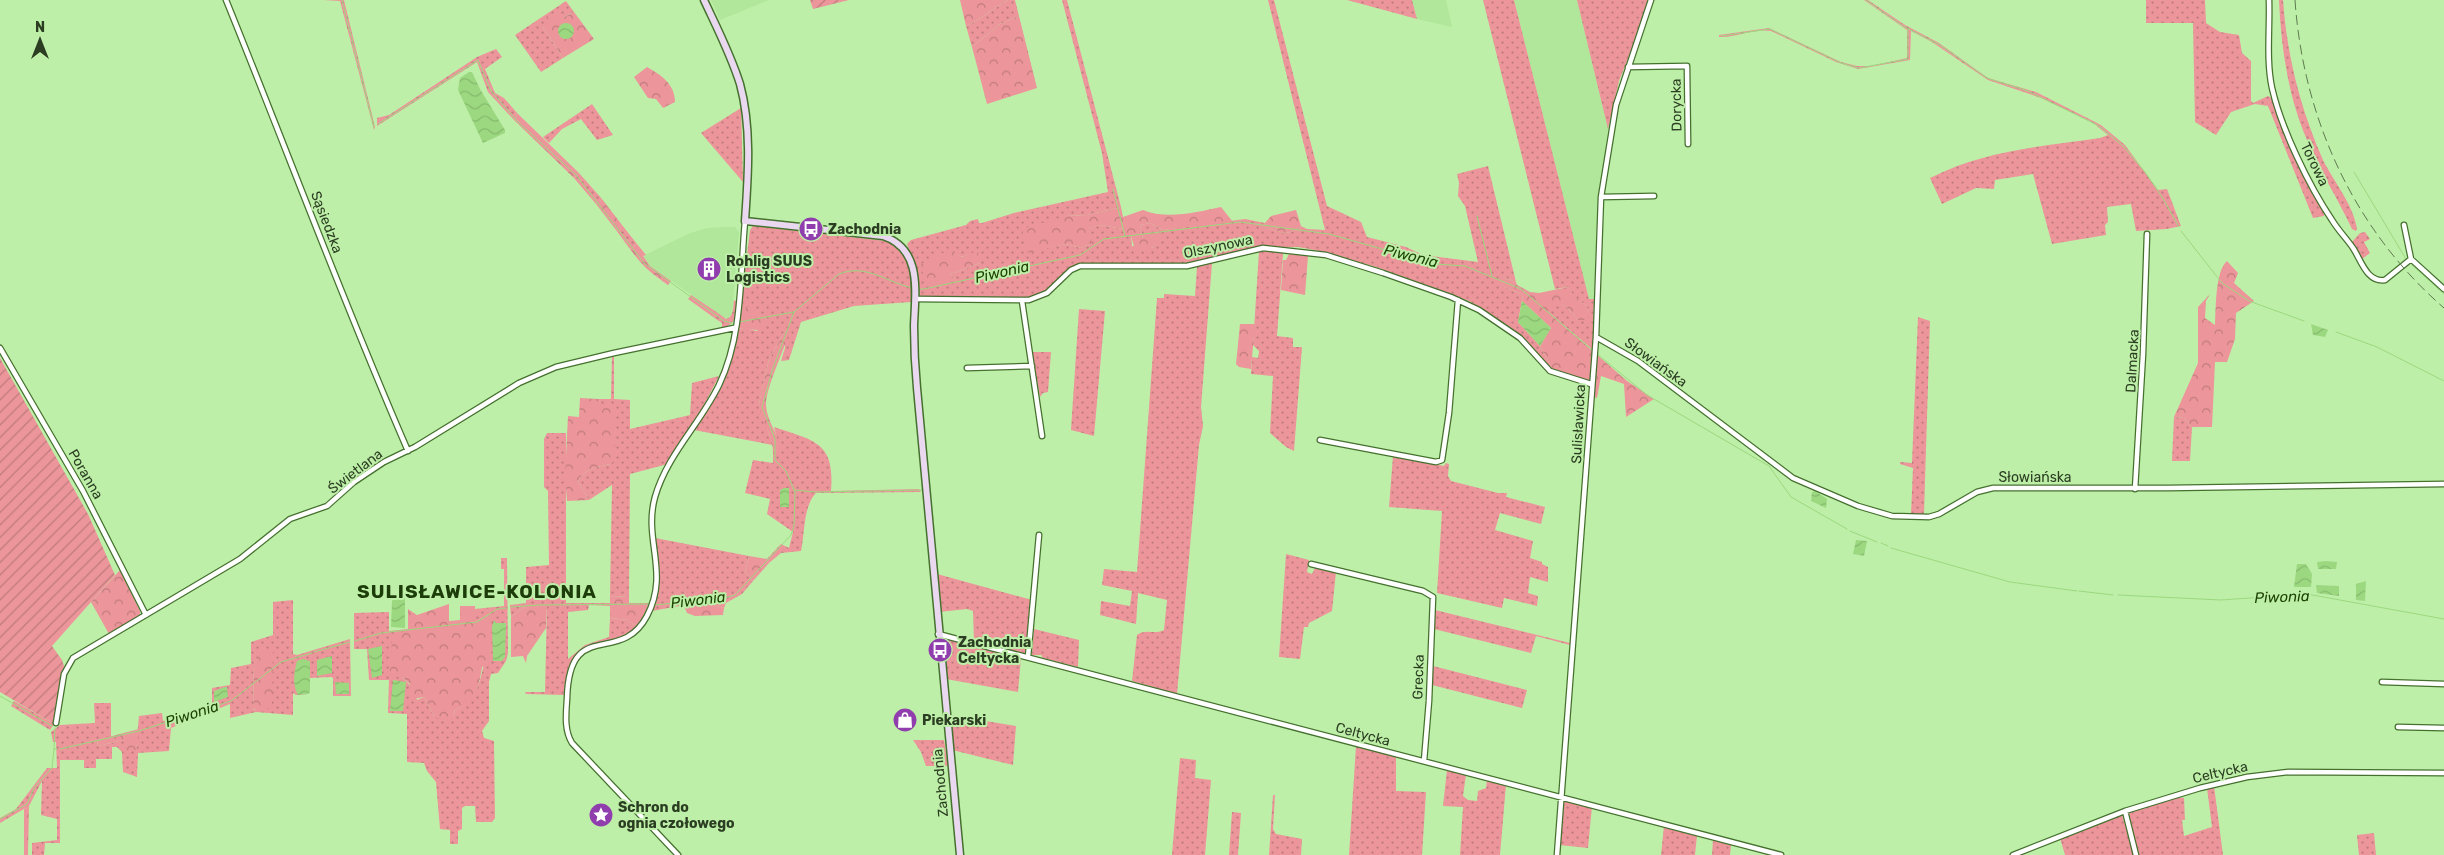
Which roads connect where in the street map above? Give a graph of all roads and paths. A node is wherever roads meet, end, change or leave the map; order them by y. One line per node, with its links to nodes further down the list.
1 (226, 0): 25 (street, Sąsiedzka)
2 (704, 0): 9 (street)
3 (1651, 0): 5 (street, Sulisławicka)
4 (2269, 0): 12 (street, Torowa)
5 (1628, 66): 6 (street, Dorycka); 8 (street, Sulisławicka)
6 (1688, 144)
7 (1654, 196): 8 (street)
8 (1601, 198): 18 (street, Sulisławicka)
9 (746, 222): 14 (street, Zachodnia); 17 (street)
10 (2404, 225): 12 (street)
11 (2147, 234): 27 (street, Dalmacka)
12 (2411, 259): 13 (street)
13 (2444, 289)
14 (915, 299): 16 (street, Olszynowa); 31 (street, Zachodnia)
15 (1458, 300): 16 (street, Olszynowa); 22 (street, Olszynowa); 24 (street)
16 (1022, 301): 20 (street)
17 (734, 328): 25 (street, Świetlana); 42 (street)
18 (1596, 337): 22 (street, Sulisławicka); 27 (street, Słowiańska)
19 (0, 348): 30 (street, Poranna)
20 (1032, 366): 21 (street); 23 (street)
21 (967, 368)
22 (1591, 384): 40 (street, Sulisławicka)
23 (1042, 436)
24 (1320, 440)
25 (408, 451): 30 (street, Świetlana)
26 (2444, 484): 27 (street, Słowiańska)
27 (2135, 488)
28 (1039, 535): 32 (street)
29 (1311, 564): 38 (street, Grecka)
30 (146, 615): 35 (street, Świetlana)
31 (938, 634): 32 (street, Celtycka); 43 (street, Zachodnia)
32 (1028, 657): 38 (street, Celtycka)
33 (2382, 682): 34 (street)
34 (2444, 684)
35 (56, 723)
36 (2398, 727): 37 (street)
37 (2444, 728)
38 (1424, 761): 40 (street, Celtycka)
39 (2444, 772): 41 (street, Celtycka)
40 (1562, 797): 44 (street, Sulisławicka); 45 (street, Celtycka)
41 (2126, 811): 46 (street, Celtycka); 47 (street)
42 (678, 855)
43 (960, 855)
44 (1557, 855)
45 (1782, 855)
46 (2013, 855)
47 (2136, 855)

